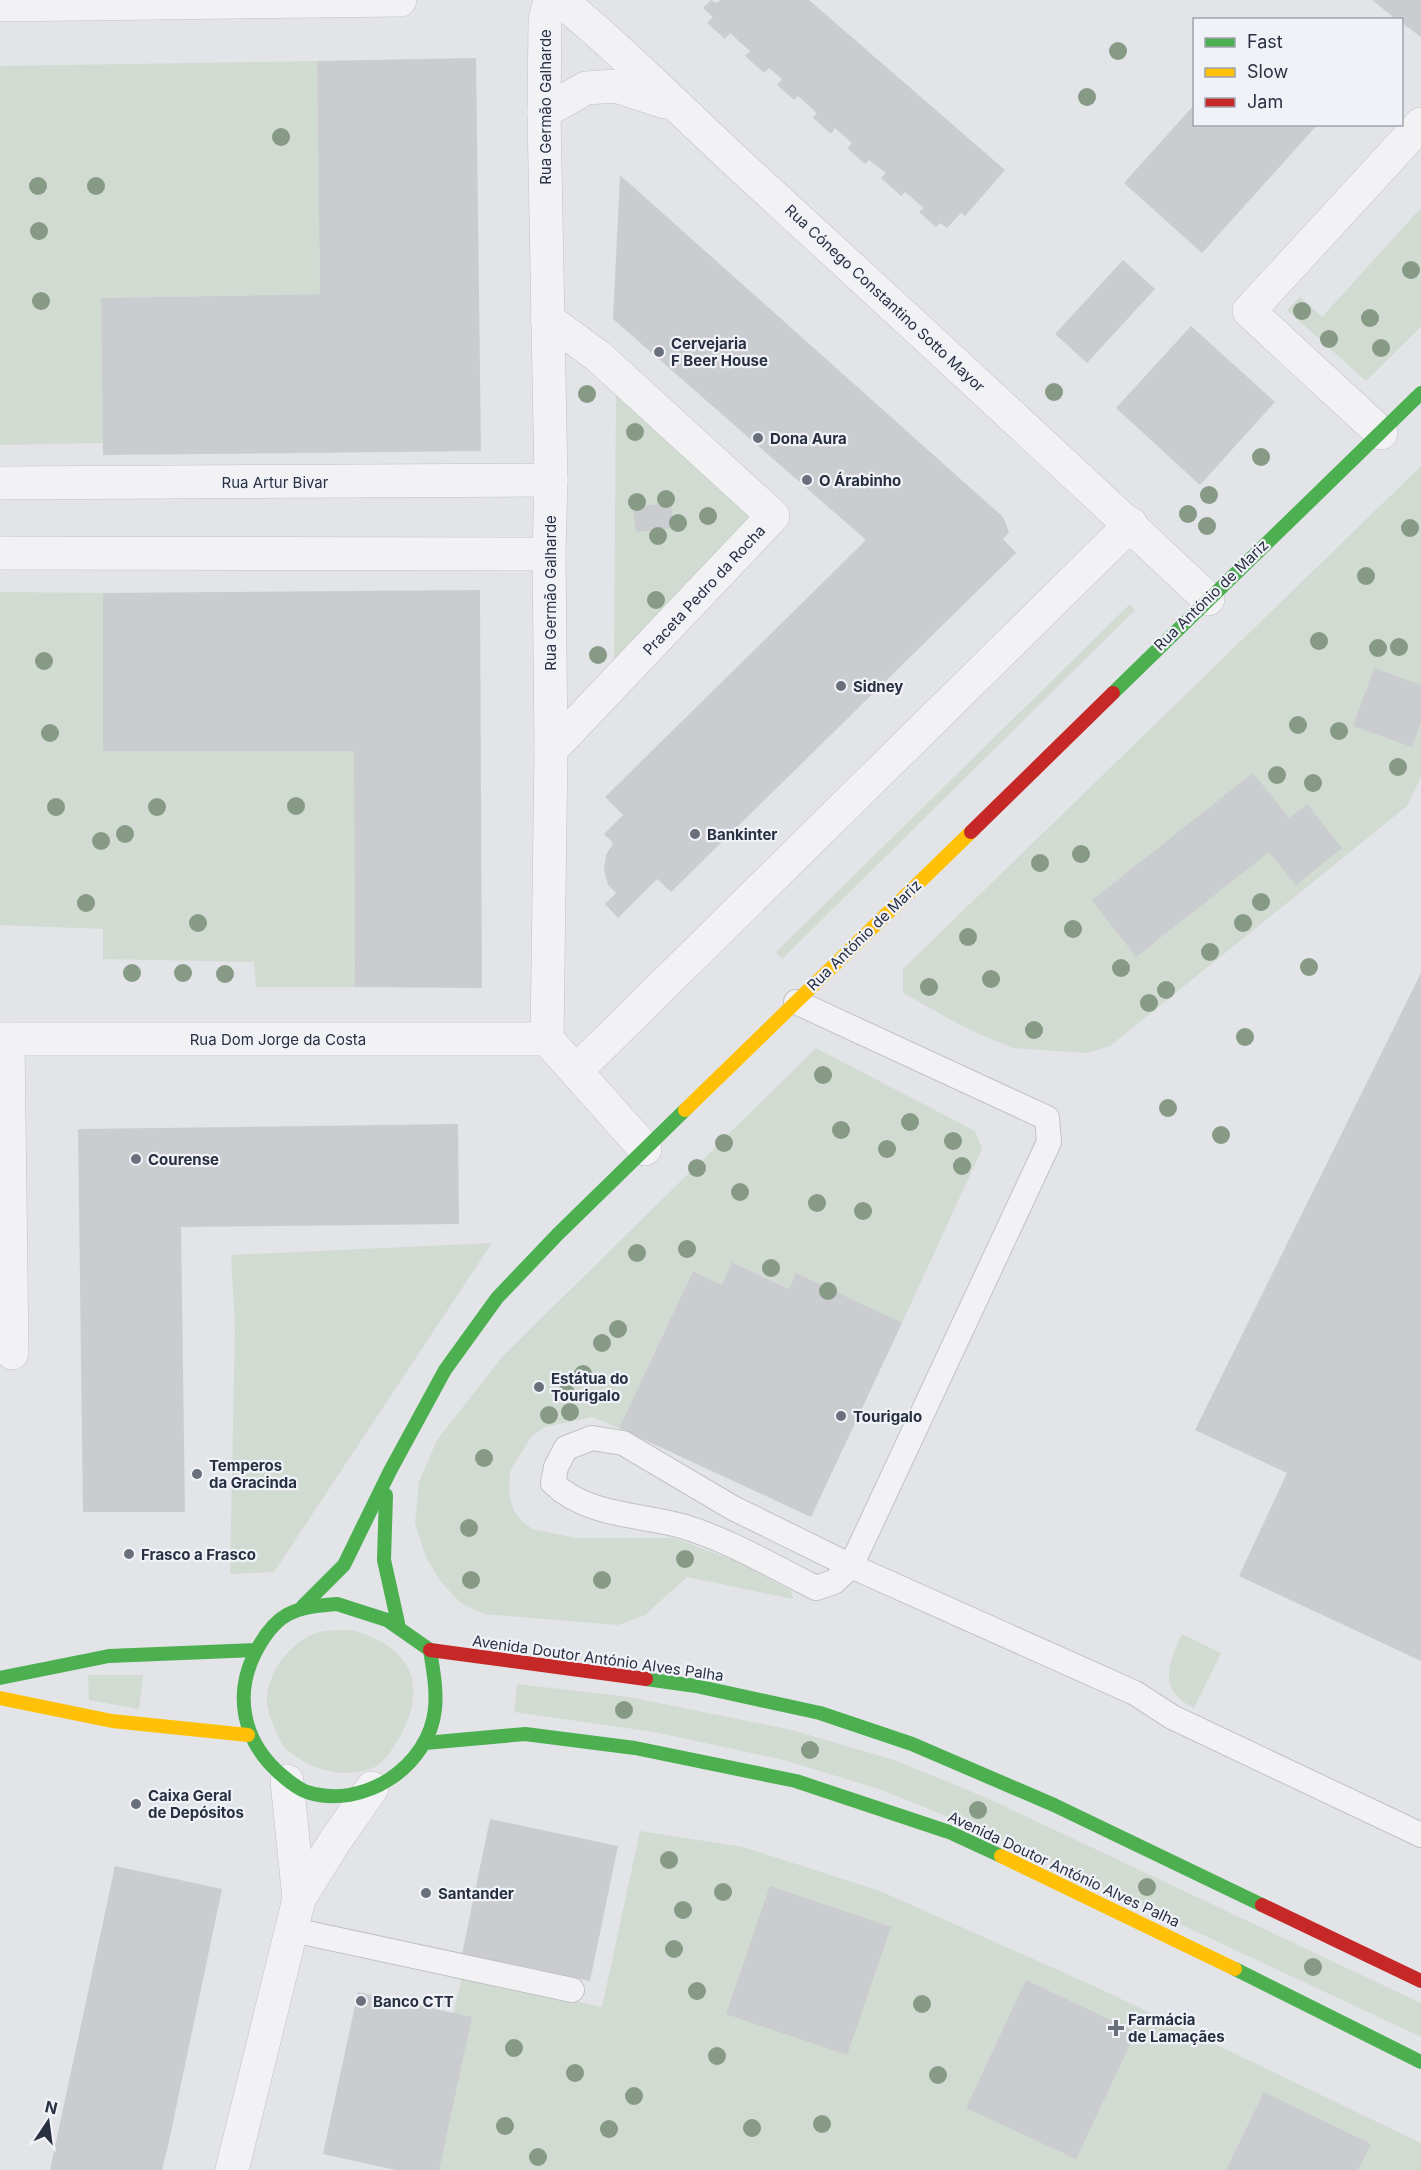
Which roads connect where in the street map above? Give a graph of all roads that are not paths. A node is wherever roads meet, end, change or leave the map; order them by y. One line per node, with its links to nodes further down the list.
1 (400, 0): 4 (street)
2 (550, 0): 7 (street, Rua Germão Galharde)
3 (560, 0): 6 (street, Rua Cónego Constantino Sotto Mayor)
4 (177, 2): 5 (street)
5 (0, 5)
6 (674, 105): 7 (street); 14 (street, Rua Cónego Constantino Sotto Mayor)
7 (544, 112): 9 (street, Rua Germão Galharde)
8 (1421, 124): 11 (street)
9 (547, 319): 12 (street, Rua Germão Galharde); 18 (street, Praceta Pedro da Rocha)
10 (1421, 393): 11 (street, Rua António de Mariz)
11 (1381, 433): 17 (street, Rua António de Mariz)
12 (551, 480): 13 (street, Rua Artur Bivar); 16 (street, Rua Germão Galharde)
13 (0, 483)
14 (1131, 524): 17 (street, Rua Cónego Constantino Sotto Mayor); 22 (street)
15 (0, 554): 16 (street)
16 (549, 554): 18 (street, Rua Germão Galharde)
17 (1208, 598): 19 (street, Rua António de Mariz)
18 (551, 750): 21 (street, Rua Germão Galharde)
19 (796, 1002): 23 (street, Rua António de Mariz); 26 (lane)
20 (4, 1039): 21 (street, Rua Dom Jorge da Costa); 24 (street)
21 (548, 1039): 22 (street)
22 (576, 1071): 23 (street)
23 (645, 1149): 25 (street, Rua António de Mariz)
24 (12, 1353)
25 (390, 1472): 27 (street, Rua António de Mariz); 28 (street)
26 (851, 1566): 26 (lane); 37 (lane)
27 (303, 1606): 28 (street); 29 (street)
28 (398, 1623): 30 (street)
29 (256, 1650): 31 (street); 33 (street)
30 (430, 1650): 34 (street); 39 (street, Avenida Doutor António Alves Palha)
31 (0, 1678)
32 (0, 1698): 33 (street)
33 (248, 1735): 35 (street)
34 (424, 1743): 36 (street); 41 (street, Avenida Doutor António Alves Palha)
35 (287, 1781): 36 (street); 38 (street)
36 (372, 1788): 38 (street)
37 (1421, 1835)
38 (296, 1914): 40 (lane); 42 (street)
39 (1421, 1981)
40 (572, 1990)
41 (1421, 2062)
42 (232, 2170)

